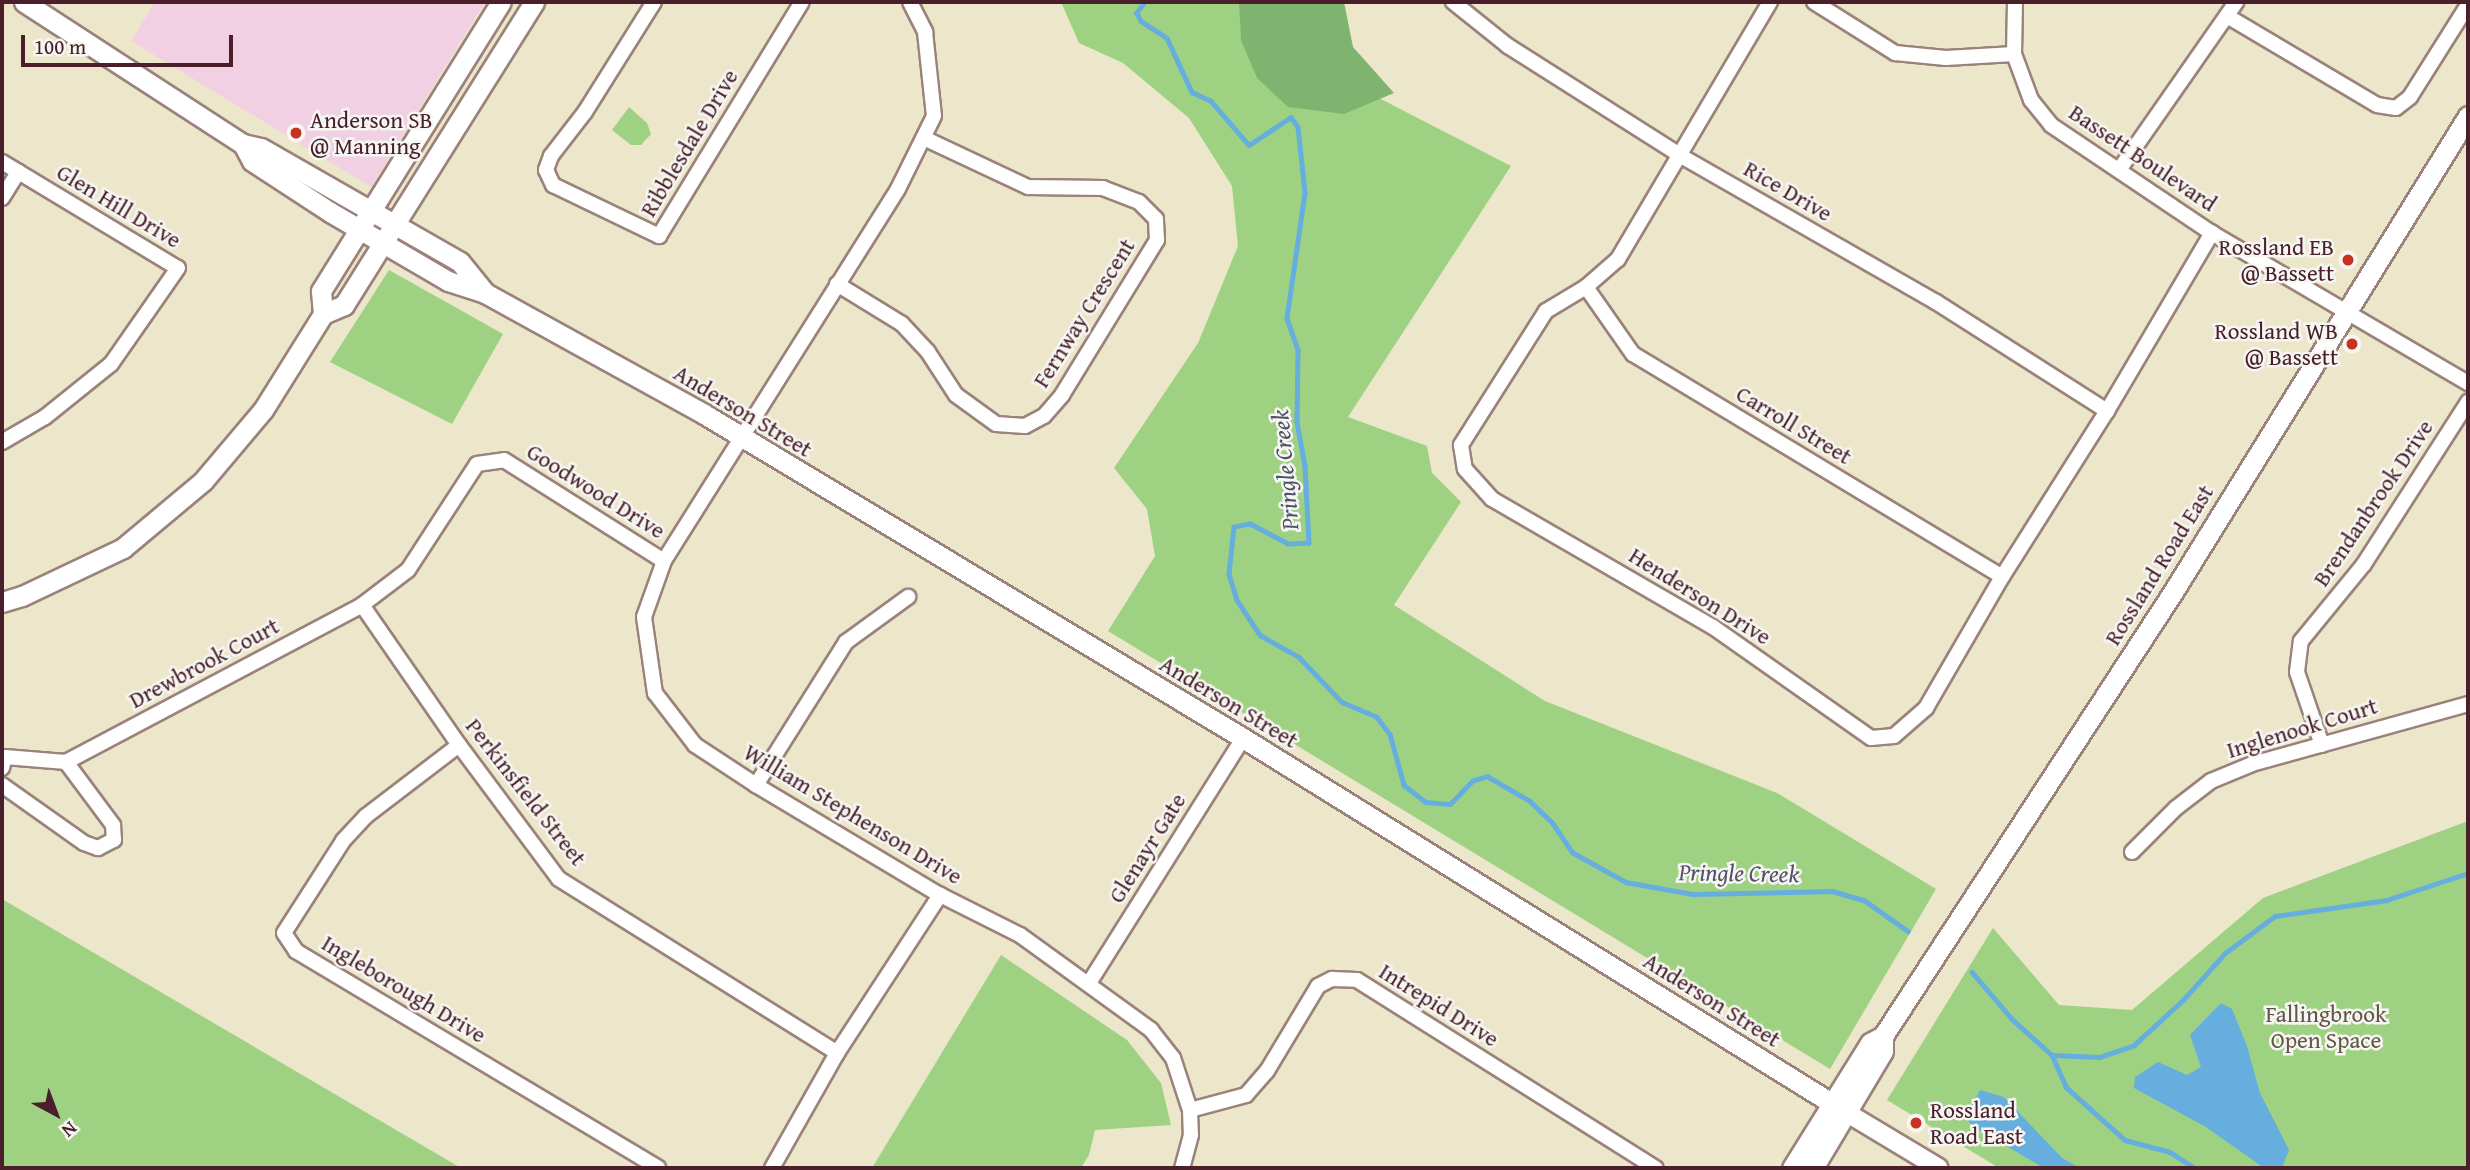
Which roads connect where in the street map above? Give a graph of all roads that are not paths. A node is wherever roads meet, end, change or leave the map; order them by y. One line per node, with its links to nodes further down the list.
1 (24, 2): 17 (main road, Anderson Street)
2 (501, 2): 23 (main road)
3 (534, 2): 24 (main road)
4 (654, 2): 5 (street, Ribblesdale Drive)
5 (802, 2)
6 (910, 2): 16 (street)
7 (1453, 2): 18 (street, Rice Drive)
8 (1770, 2): 18 (street, Henderson Drive)
9 (1814, 2): 14 (street)
10 (2015, 2): 14 (street, Bassett Boulevard)
11 (2236, 2): 13 (street)
12 (2468, 5): 13 (street)
13 (2227, 16): 20 (street)
14 (2014, 54): 20 (street, Bassett Boulevard)
15 (2468, 116): 31 (main road, Rossland Road East)
16 (924, 138): 28 (street); 28 (street, Fernway Crescent)
17 (243, 144): 23 (main road, Anderson Street); 25 (main road, Anderson Street)
18 (1681, 156): 29 (street, Henderson Drive); 35 (street, Rice Drive)
19 (2, 162): 21 (street, Glen Hill Drive)
20 (2119, 170): 26 (street, Bassett Boulevard)
21 (18, 172): 22 (street); 37 (street, Glen Hill Drive)
22 (2, 198)
23 (371, 211): 24 (main road, Anderson Street); 25 (main road)
24 (395, 225): 27 (main road); 30 (main road, Anderson Street)
25 (360, 229): 27 (main road, Anderson Street); 32 (main road)
26 (2212, 233): 31 (street, Bassett Boulevard); 35 (street, Henderson Drive)
27 (384, 243): 30 (main road, Anderson Street); 32 (main road)
28 (837, 284): 36 (street)
29 (1586, 286): 39 (street, Carroll Street); 39 (street, Henderson Drive)
30 (485, 293): 36 (main road, Anderson Street)
31 (2347, 313): 33 (street, Bassett Boulevard); 55 (main road, Rossland Road East)
32 (323, 314): 41 (main road)
33 (2468, 383)
34 (2468, 402): 46 (street, Brendanbrook Drive)
35 (2107, 411): 39 (street, Henderson Drive)
36 (741, 438): 38 (street, William Stephenson Drive); 44 (main road, Anderson Street)
37 (2, 442)
38 (664, 561): 42 (street, Goodwood Drive); 50 (street, William Stephenson Drive)
39 (2002, 578)
40 (908, 597): 50 (street)
41 (2, 602)
42 (362, 605): 45 (street, Perkinsfield Street); 47 (street, Drewbrook Court)
43 (2468, 704): 46 (street, Inglenook Court)
44 (1243, 738): 53 (street, Glenayr Gate); 55 (main road, Anderson Street)
45 (459, 745): 54 (street, Perkinsfield Street); 57 (street, Ingleborough Drive)
46 (2322, 745): 51 (street, Inglenook Court)
47 (66, 762): 48 (street); 49 (street)
48 (2, 768)
49 (2, 785)
50 (756, 785): 52 (street, William Stephenson Drive)
51 (2132, 852)
52 (940, 894): 53 (street, William Stephenson Drive); 54 (street)
53 (1089, 983): 56 (street, William Stephenson Drive)
54 (837, 1053): 58 (street)
55 (1840, 1108): 61 (main road, Rossland Road East); 62 (main road, Rossland Road East); 63 (street, Anderson Street)
56 (1190, 1110): 59 (street, William Stephenson Drive); 60 (street, Intrepid Drive)
57 (658, 1168)
58 (772, 1168)
59 (1182, 1168)
60 (1656, 1168)
61 (1792, 1168)
62 (1813, 1168)
63 (1939, 1168)

